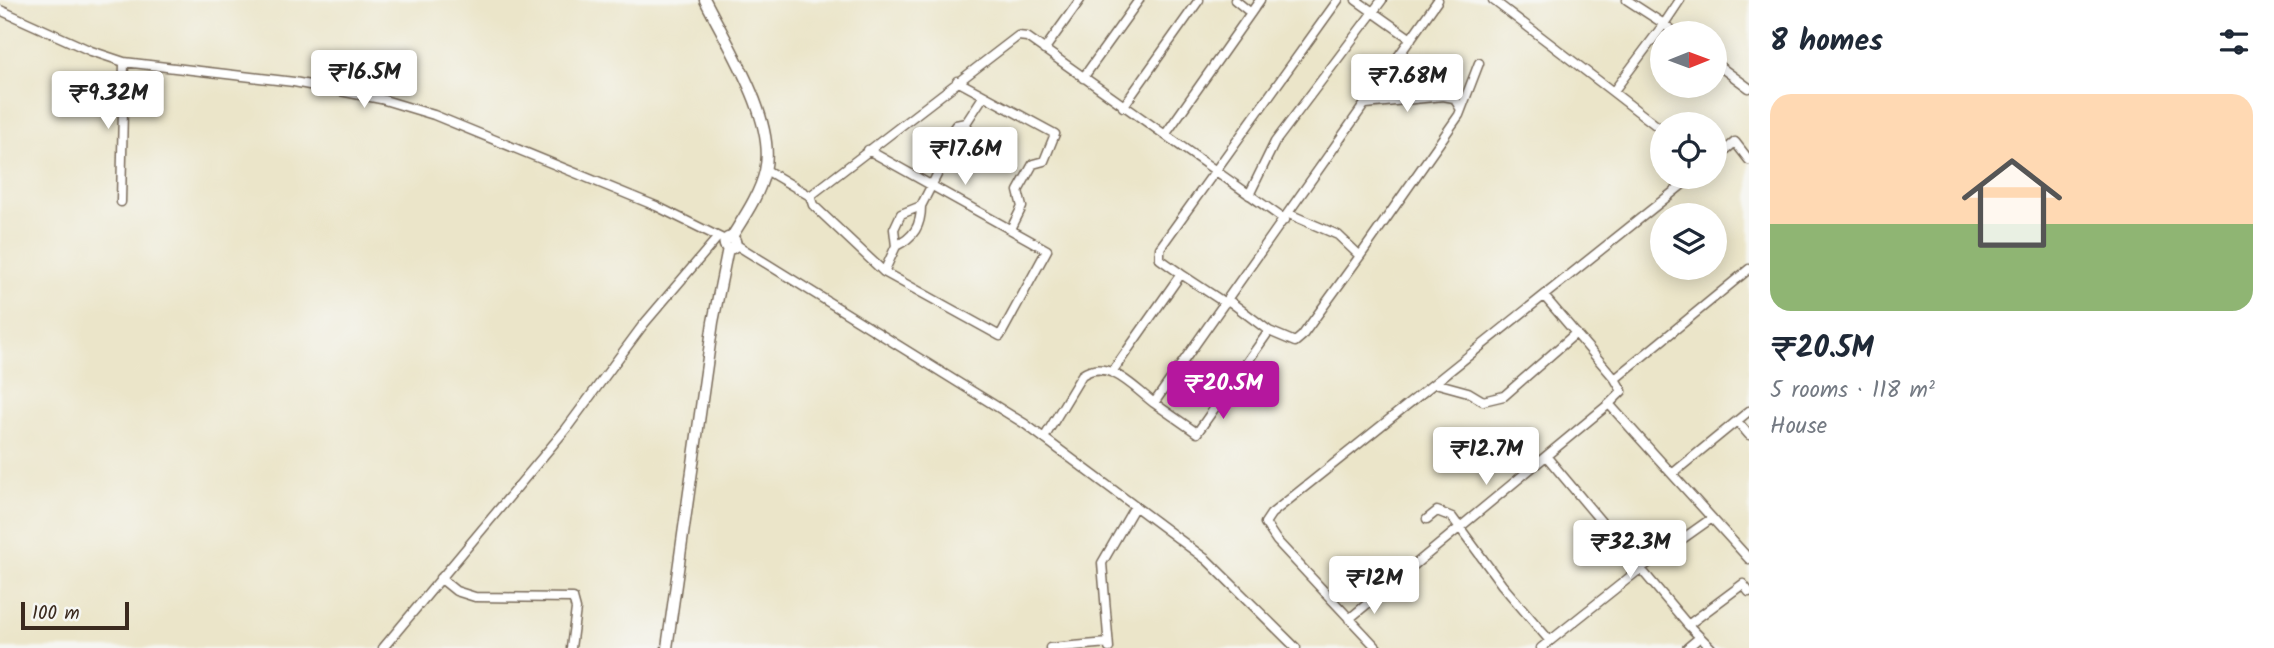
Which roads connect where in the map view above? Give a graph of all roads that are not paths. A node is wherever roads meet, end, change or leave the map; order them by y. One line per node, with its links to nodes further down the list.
1 (705, 0): 40 (main road)
2 (1080, 0): 21 (street)
3 (1139, 0): 25 (street)
4 (1199, 0): 31 (street)
5 (1235, 0): 16 (street)
6 (1260, 0): 16 (street)
7 (1338, 0): 41 (street)
8 (1356, 0): 15 (street)
9 (1382, 0): 15 (street)
10 (1438, 0): 19 (street)
11 (1493, 0): 28 (street)
12 (1627, 0): 17 (street)
13 (1680, 0): 18 (street)
14 (0, 10): 22 (street)
15 (1373, 12): 19 (street); 44 (street)
16 (1251, 13): 35 (street)
17 (1659, 21)
18 (1666, 21)
19 (1411, 39): 30 (street)
20 (1650, 43): 28 (street)
21 (1044, 50): 25 (street); 26 (street)
22 (124, 62): 46 (street); 50 (street)
23 (1479, 63): 32 (street)
24 (1727, 72): 27 (street)
25 (1083, 78): 31 (street)
26 (957, 81): 29 (street); 37 (street)
27 (1749, 89)
28 (1613, 92): 33 (street)
29 (983, 97): 34 (street); 49 (street)
30 (1366, 104): 32 (street); 48 (street)
31 (1123, 107): 35 (street)
32 (1459, 115): 52 (street)
33 (1650, 121)
34 (966, 123): 39 (street); 39 (street)
35 (1165, 135): 41 (street)
36 (1727, 149): 38 (street)
37 (869, 150): 42 (street); 45 (street)
38 (1749, 160)
39 (944, 161): 42 (street)
40 (766, 170): 45 (street); 50 (main road)
41 (1217, 172): 44 (street); 55 (street)
42 (930, 185): 47 (street); 49 (street)
43 (1677, 189): 56 (street)
44 (1249, 195): 48 (street)
45 (810, 196): 54 (street)
46 (121, 202)
47 (921, 206): 51 (street); 51 (street)
48 (1287, 217): 52 (street); 57 (street)
49 (1011, 229): 54 (street)
50 (728, 242): 68 (street); 77 (street); 86 (main road)
51 (896, 246): 54 (street)
52 (1360, 256): 58 (street)
53 (1749, 269): 61 (street)
54 (884, 272)
55 (1181, 274): 57 (street); 60 (street)
56 (1544, 296): 59 (street); 62 (street)
57 (1226, 302): 58 (street); 63 (street)
58 (1269, 331): 63 (street)
59 (1576, 333): 61 (street); 62 (street)
60 (1112, 372): 63 (street); 68 (street)
61 (1615, 379): 64 (street)
62 (1435, 383): 79 (street)
63 (1154, 403)
64 (1609, 404): 69 (street); 70 (street)
65 (1749, 411): 66 (street)
66 (1737, 421): 67 (street); 70 (street)
67 (1749, 435)
68 (1044, 438): 71 (street)
69 (1546, 456): 74 (street); 76 (street)
70 (1672, 474): 72 (street)
71 (1135, 506): 83 (street); 88 (street)
72 (1712, 518): 75 (street); 76 (street)
73 (1427, 519): 74 (street)
74 (1460, 526): 79 (street); 82 (street)
75 (1749, 559)
76 (1640, 569): 80 (street); 82 (street)
77 (440, 578): 84 (street); 85 (street)
78 (1747, 585): 80 (street)
79 (1349, 619): 89 (street)
80 (1688, 625): 81 (street)
81 (1699, 638): 91 (street); 92 (street)
82 (1550, 640): 90 (street)
83 (1108, 645): 87 (street)
84 (383, 648)
85 (571, 648)
86 (667, 648)
87 (1050, 648)
88 (1296, 648)
89 (1377, 648)
90 (1541, 648)
91 (1687, 648)
92 (1711, 648)

